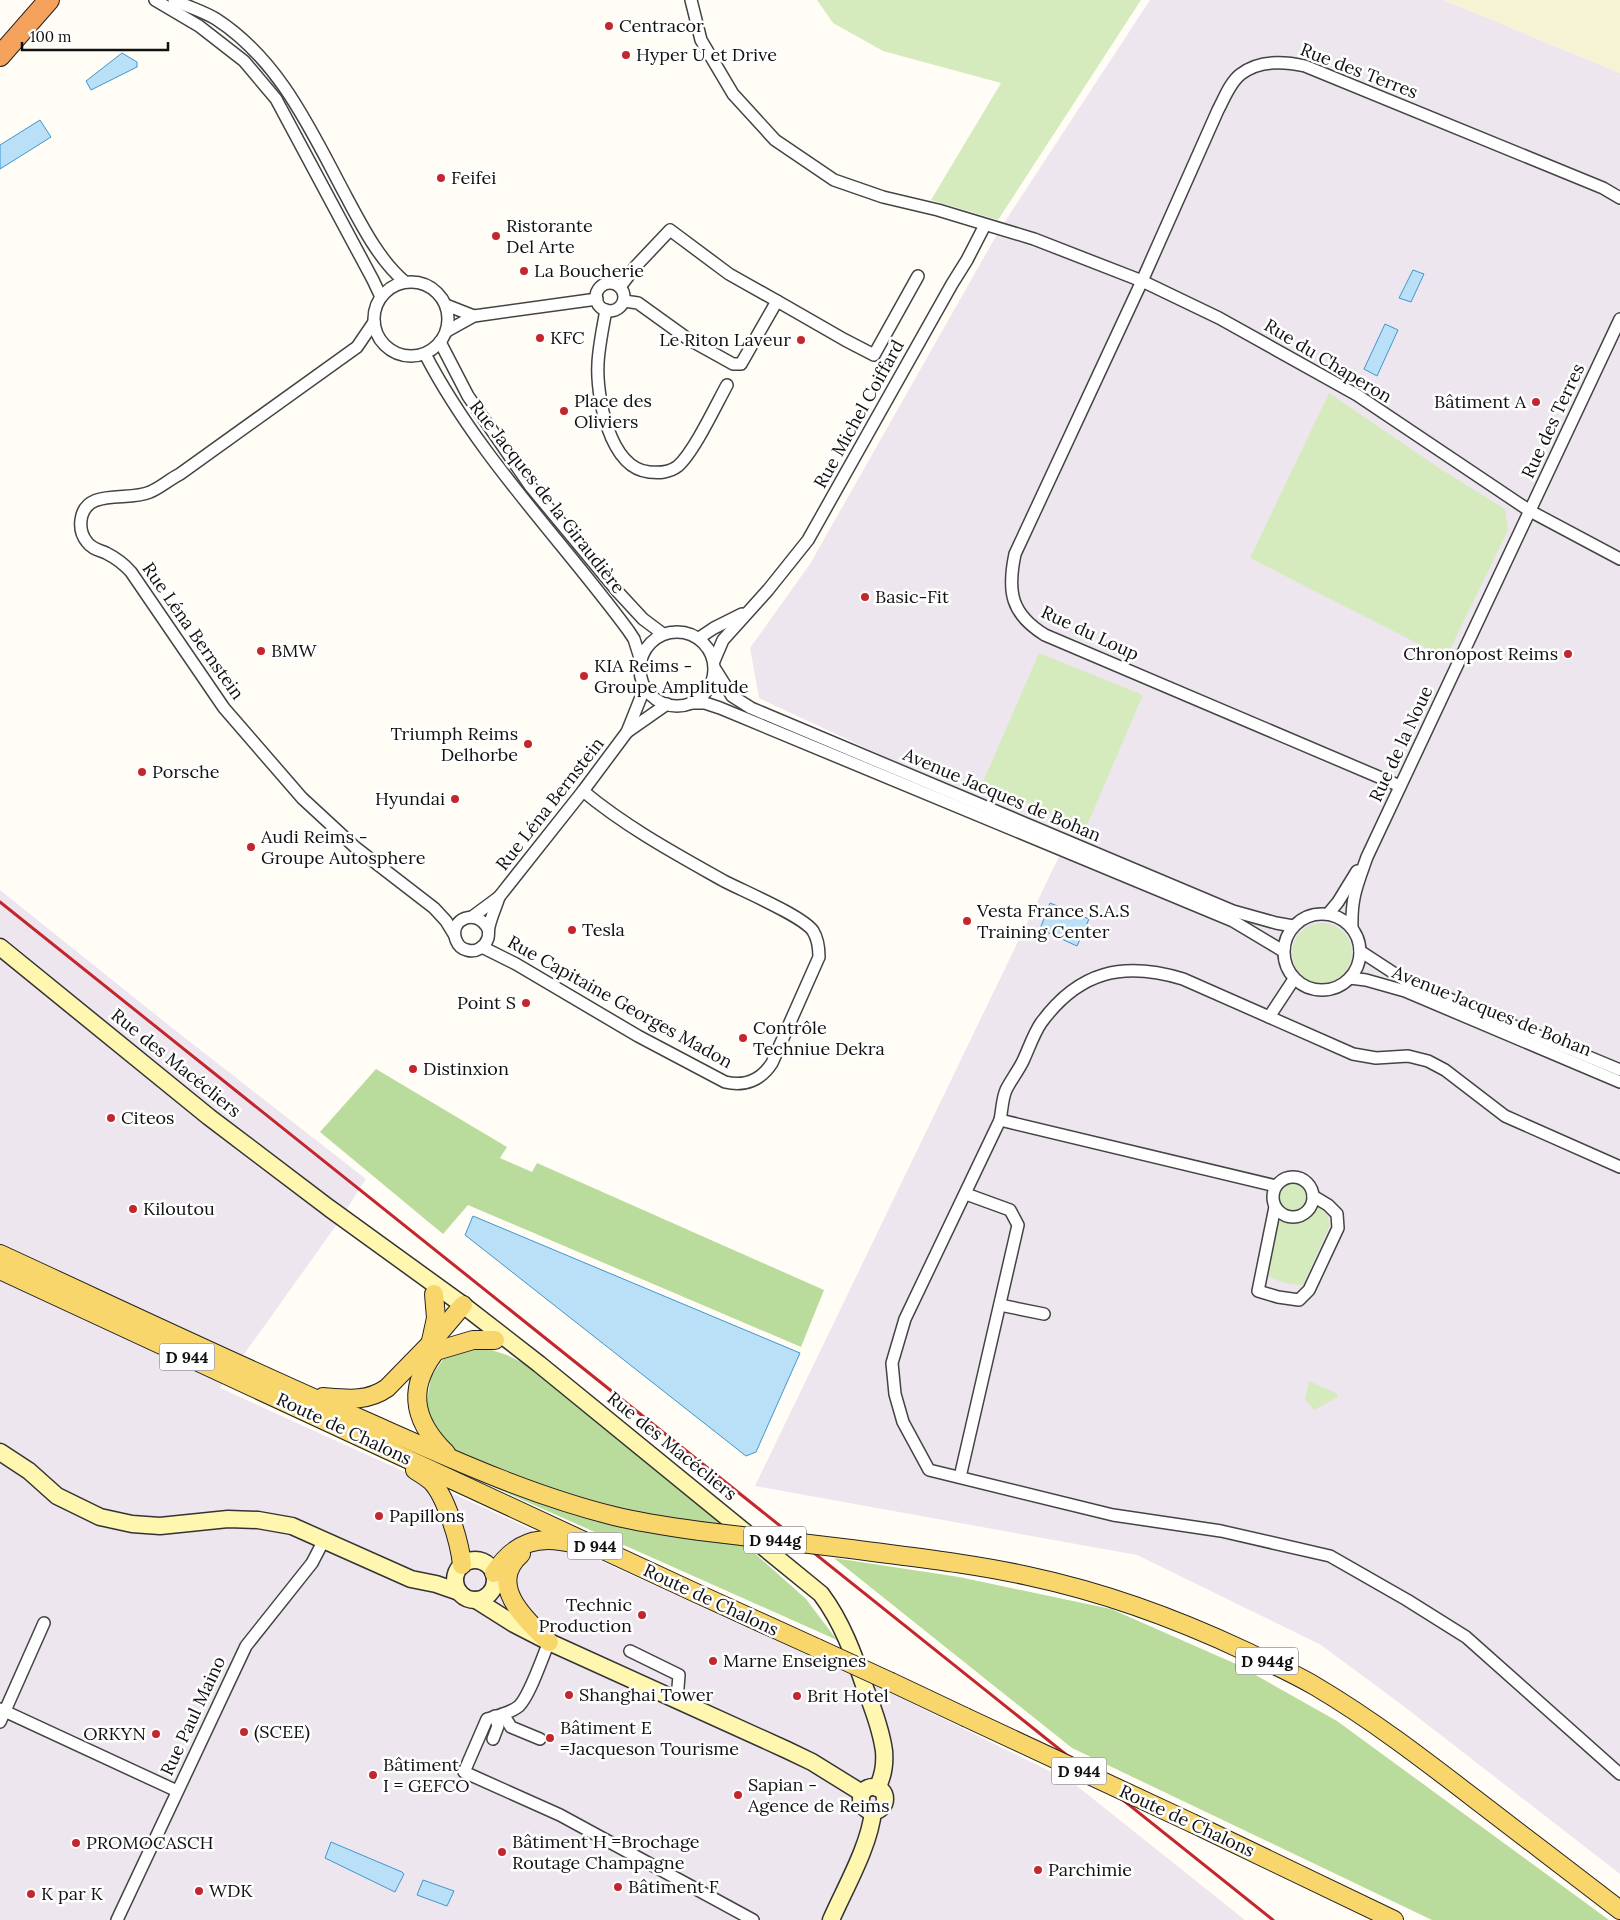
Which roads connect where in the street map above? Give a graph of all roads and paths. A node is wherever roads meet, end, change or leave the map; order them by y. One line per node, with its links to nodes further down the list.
1 (33, 0): 6 (highway)
2 (49, 0): 7 (highway)
3 (154, 0): 14 (street)
4 (174, 0): 12 (street)
5 (691, 0): 9 (street, Rue du Chaperon)
6 (0, 36)
7 (0, 56)
8 (1620, 198): 11 (street, Rue des Terres)
9 (985, 225): 11 (street, Rue du Chaperon); 29 (street, Rue Michel Coiffard)
10 (918, 276): 17 (street)
11 (1142, 281): 27 (street, Rue du Chaperon); 38 (street, Rue du Loup)
12 (406, 282): 14 (street); 18 (street)
13 (620, 287): 15 (street); 16 (street); 17 (street)
14 (380, 297): 22 (street)
15 (597, 298): 19 (street); 20 (street)
16 (624, 301): 17 (street); 19 (street)
17 (777, 301)
18 (446, 305): 20 (street); 23 (street)
19 (606, 310): 26 (street)
20 (474, 316): 23 (street)
21 (1620, 319): 27 (street, Rue des Terres)
22 (374, 322): 25 (street); 47 (street, Rue Léna Bernstein)
23 (447, 331): 24 (street)
24 (440, 342): 25 (street); 30 (street, Rue Jacques de la Giraudière)
25 (425, 354): 32 (street, Rue Jacques de la Giraudière)
26 (727, 385)
27 (1530, 511): 28 (street, Rue du Chaperon); 38 (street, Rue de la Noue)
28 (1620, 558)
29 (748, 610): 31 (street, Rue Michel Coiffard); 33 (street, Rue Michel Coiffard)
30 (663, 634): 31 (street); 32 (street)
31 (698, 638): 33 (street)
32 (641, 661): 34 (street)
33 (714, 665): 35 (street); 44 (street, Avenue Jacques de Bohan)
34 (646, 688): 36 (street); 37 (street)
35 (690, 703): 36 (street); 50 (street, Avenue Jacques de Bohan)
36 (667, 704): 37 (street)
37 (627, 732): 39 (street, Rue Léna Bernstein)
38 (1400, 786): 40 (street, Rue de la Noue)
39 (583, 791): 41 (street, Rue Léna Bernstein); 49 (street, Rue Capitaine Georges Madon)
40 (1366, 857): 42 (street); 45 (street)
41 (499, 897): 43 (street, Rue Léna Bernstein); 46 (street, Rue Léna Bernstein)
42 (1328, 914): 44 (street); 45 (street)
43 (472, 917): 46 (street); 47 (street)
44 (1294, 926): 50 (street)
45 (1352, 928): 51 (street)
46 (488, 929): 49 (street)
47 (454, 934): 49 (street)
48 (0, 947): 63 (street, Rue des Macécliers)
49 (482, 947)
50 (1283, 951): 53 (street)
51 (1360, 951): 52 (street); 55 (street, Avenue Jacques de Bohan)
52 (1350, 978): 53 (street); 56 (street, Avenue Jacques de Bohan)
53 (1294, 979): 54 (street)
54 (1269, 1017): 57 (street); 58 (street)
55 (1620, 1070)
56 (1620, 1082)
57 (1000, 1120): 59 (street); 60 (street)
58 (1620, 1167)
59 (1276, 1186): 61 (street); 62 (street)
60 (966, 1194): 67 (street); 77 (street)
61 (1313, 1196): 62 (street); 62 (street)
62 (1275, 1207)
63 (329, 1208): 66 (street, Rue des Macécliers); 68 (street, Rue des Macécliers)
64 (0, 1254): 73 (main road, Route de Chalons / D 944)
65 (0, 1270): 74 (main road, Route de Chalons / D 944)
66 (434, 1294): 68 (street, Rue des Macécliers); 71 (main road)
67 (1000, 1305): 69 (street); 77 (street)
68 (464, 1311): 70 (street, Rue des Macécliers); 71 (main road); 72 (street, Rue des Macécliers)
69 (1044, 1314)
70 (495, 1340): 71 (main road); 72 (street, Rue des Macécliers)
71 (433, 1347): 73 (main road); 76 (main road)
72 (539, 1364): 97 (street, Rue des Macécliers)
73 (308, 1396): 76 (main road, Route de Chalons / D 944)
74 (375, 1443): 80 (main road); 84 (main road, Route de Chalons / D 944)
75 (0, 1452): 78 (street)
76 (450, 1458): 98 (main road, Route de Chalons / D 944g, bridge)
77 (960, 1477): 95 (street)
78 (324, 1540): 82 (street); 96 (street, Rue Paul Maino)
79 (543, 1540): 81 (main road); 84 (main road); 88 (main road)
80 (460, 1568): 81 (street); 82 (street); 83 (street)
81 (494, 1580): 85 (street); 87 (street)
82 (436, 1584): 83 (street)
83 (458, 1592): 85 (street)
84 (696, 1593): 102 (main road, Route de Chalons / D 944, bridge)
85 (476, 1600): 87 (street)
86 (44, 1623): 91 (street)
87 (514, 1624): 88 (street)
88 (549, 1642): 90 (street); 92 (street)
89 (630, 1651): 90 (street)
90 (677, 1700): 97 (street)
91 (2, 1714): 96 (street)
92 (503, 1714): 93 (street); 94 (street); 100 (street)
93 (542, 1736)
94 (493, 1739)
95 (1620, 1774)
96 (177, 1791): 99 (street, Rue Paul Maino)
97 (870, 1791): 101 (street)
98 (1620, 1910)
99 (117, 1920)
100 (752, 1920)
101 (831, 1920)
102 (1394, 1920)

